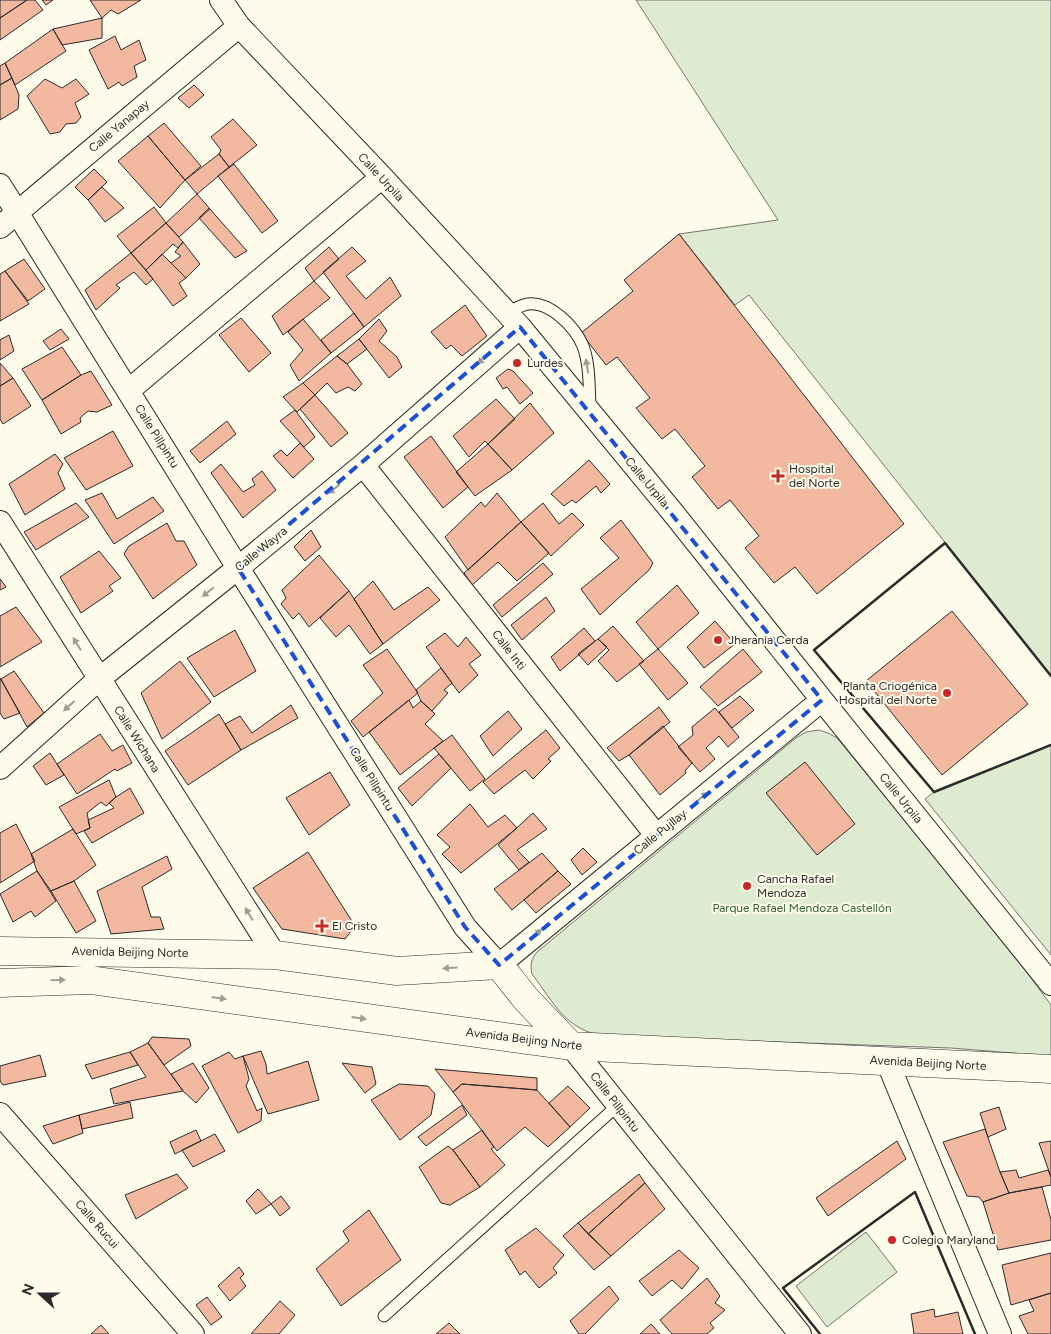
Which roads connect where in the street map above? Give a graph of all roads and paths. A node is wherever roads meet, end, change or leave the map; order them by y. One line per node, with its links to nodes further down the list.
1 (221, 0): 2 (street, Calle Urpila)
2 (239, 26): 3 (street, Calle Urpila); 5 (street, Calle Yanapay)
3 (382, 177): 7 (street, Calle Urpila); 8 (street)
4 (0, 185): 5 (street, Calle Pillpintu)
5 (18, 212): 6 (street, Calle Yanapay); 8 (street, Calle Pillpintu)
6 (0, 227)
7 (513, 320): 9 (street, Calle Urpila); 9 (lane, one-way to 7); 10 (street, Calle Wayra, one-way to 10)
8 (128, 391): 12 (street, Calle Pillpintu)
9 (590, 414): 14 (street, Calle Urpila)
10 (363, 465): 12 (street, Calle Wayra, one-way to 12); 16 (street, Calle Inti)
11 (0, 522): 13 (street, Calle Wichana, one-way to 11)
12 (238, 568): 13 (street, Calle Wayra, one-way to 13); 19 (street, Calle Pillpintu)
13 (99, 679): 15 (street, Calle Wayra, one-way to 15); 18 (street, Calle Wichana, one-way to 13)
14 (822, 700): 16 (street, Calle Pujllay, one-way to 14); 21 (street, Calle Urpila)
15 (0, 768)
16 (656, 835): 19 (street, Calle Pujllay, one-way to 16)
17 (0, 951): 18 (street, Avenida Beijing Norte)
18 (275, 955): 19 (street, Avenida Beijing Norte, one-way to 18)
19 (499, 965): 22 (street, Calle Pillpintu)
20 (3, 976): 22 (street, Avenida Beijing Norte, one-way to 22)
21 (1051, 984)
22 (571, 1046): 23 (street, Avenida Beijing Norte); 25 (street, Calle Pillpintu)
23 (887, 1061): 24 (street, Avenida Beijing Norte); 30 (street)
24 (1051, 1069)
25 (617, 1106): 27 (lane); 29 (street, Calle Pillpintu)
26 (0, 1114): 28 (street, Calle Rucui)
27 (384, 1316)
28 (193, 1334)
29 (800, 1334)
30 (1000, 1334)

